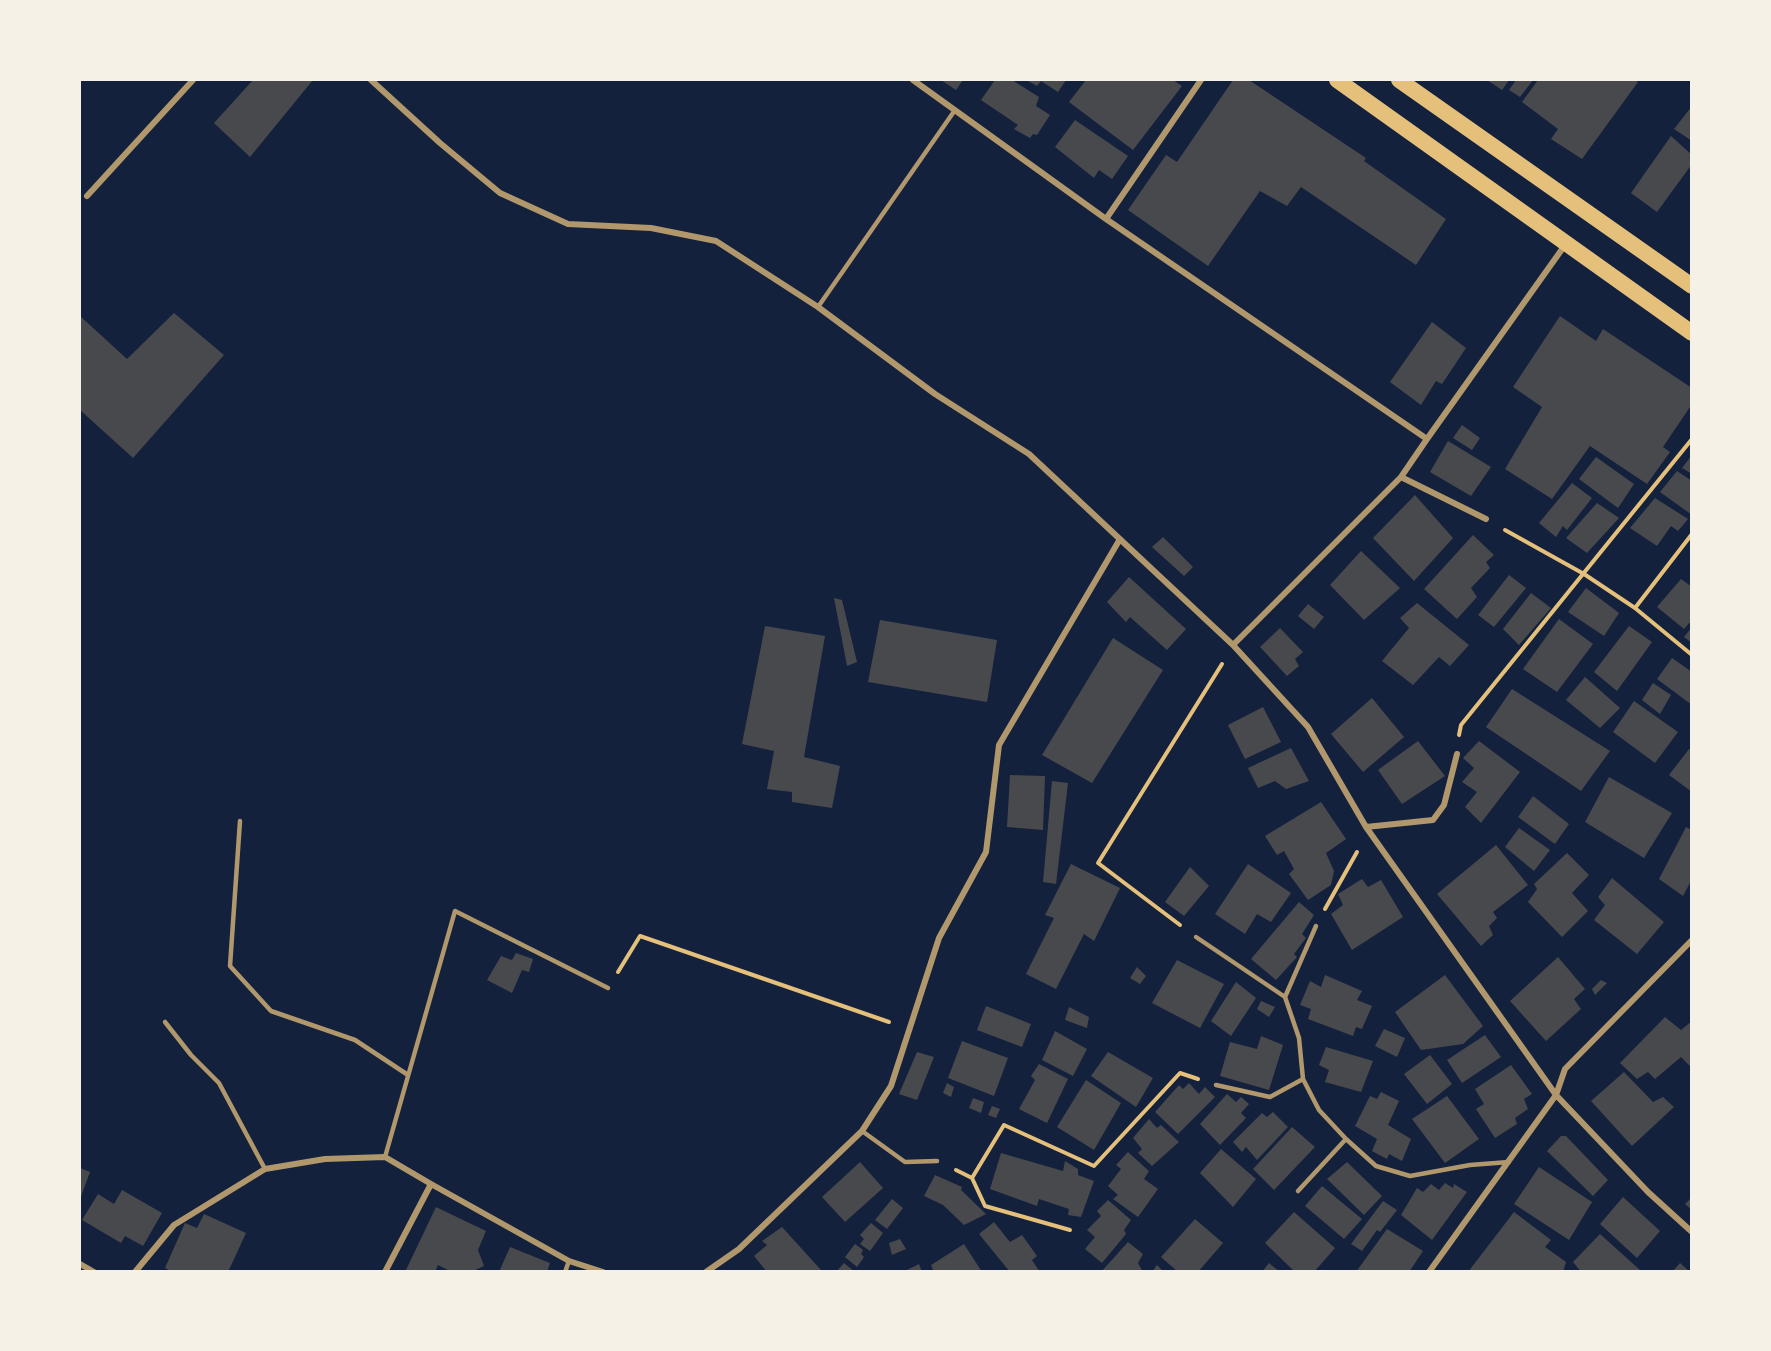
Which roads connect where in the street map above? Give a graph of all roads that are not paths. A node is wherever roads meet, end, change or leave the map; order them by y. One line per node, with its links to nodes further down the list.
1 (194, 80): 8 (street)
2 (371, 80): 12 (street)
3 (913, 80): 7 (street)
4 (1201, 80): 9 (street)
5 (1338, 80): 10 (highway)
6 (1399, 80): 11 (highway)
7 (955, 110): 9 (street); 12 (lane)
8 (87, 196)
9 (1106, 219): 14 (street)
10 (1566, 244): 13 (highway); 14 (street)
11 (1692, 286)
12 (818, 307): 17 (street)
13 (1692, 333)
14 (1427, 439): 15 (street)
15 (1401, 477): 16 (street); 18 (street)
16 (1486, 519)
17 (1120, 539): 18 (street); 32 (street)
18 (1233, 645): 21 (street)
19 (1457, 754): 21 (street)
20 (240, 821): 28 (lane)
21 (1367, 829): 31 (street)
22 (1316, 926): 26 (lane)
23 (1196, 937): 26 (lane)
24 (1692, 940): 31 (street)
25 (608, 988): 28 (lane)
26 (1285, 997): 29 (lane)
27 (165, 1022): 37 (lane)
28 (408, 1076): 34 (lane)
29 (1304, 1079): 30 (lane); 33 (lane)
30 (1216, 1085)
31 (1556, 1095): 36 (street); 40 (street)
32 (862, 1131): 35 (lane); 48 (street)
33 (1346, 1139): 36 (lane); 39 (lane)
34 (385, 1157): 37 (street); 38 (street)
35 (937, 1161)
36 (1509, 1162): 49 (street)
37 (265, 1169): 44 (street)
38 (431, 1184): 41 (street); 45 (street)
39 (1298, 1191)
40 (1692, 1232)
41 (569, 1261): 46 (lane); 47 (street)
42 (80, 1264): 43 (street)
43 (94, 1272)
44 (135, 1272)
45 (385, 1272)
46 (565, 1272)
47 (603, 1272)
48 (706, 1272)
49 (1430, 1272)

